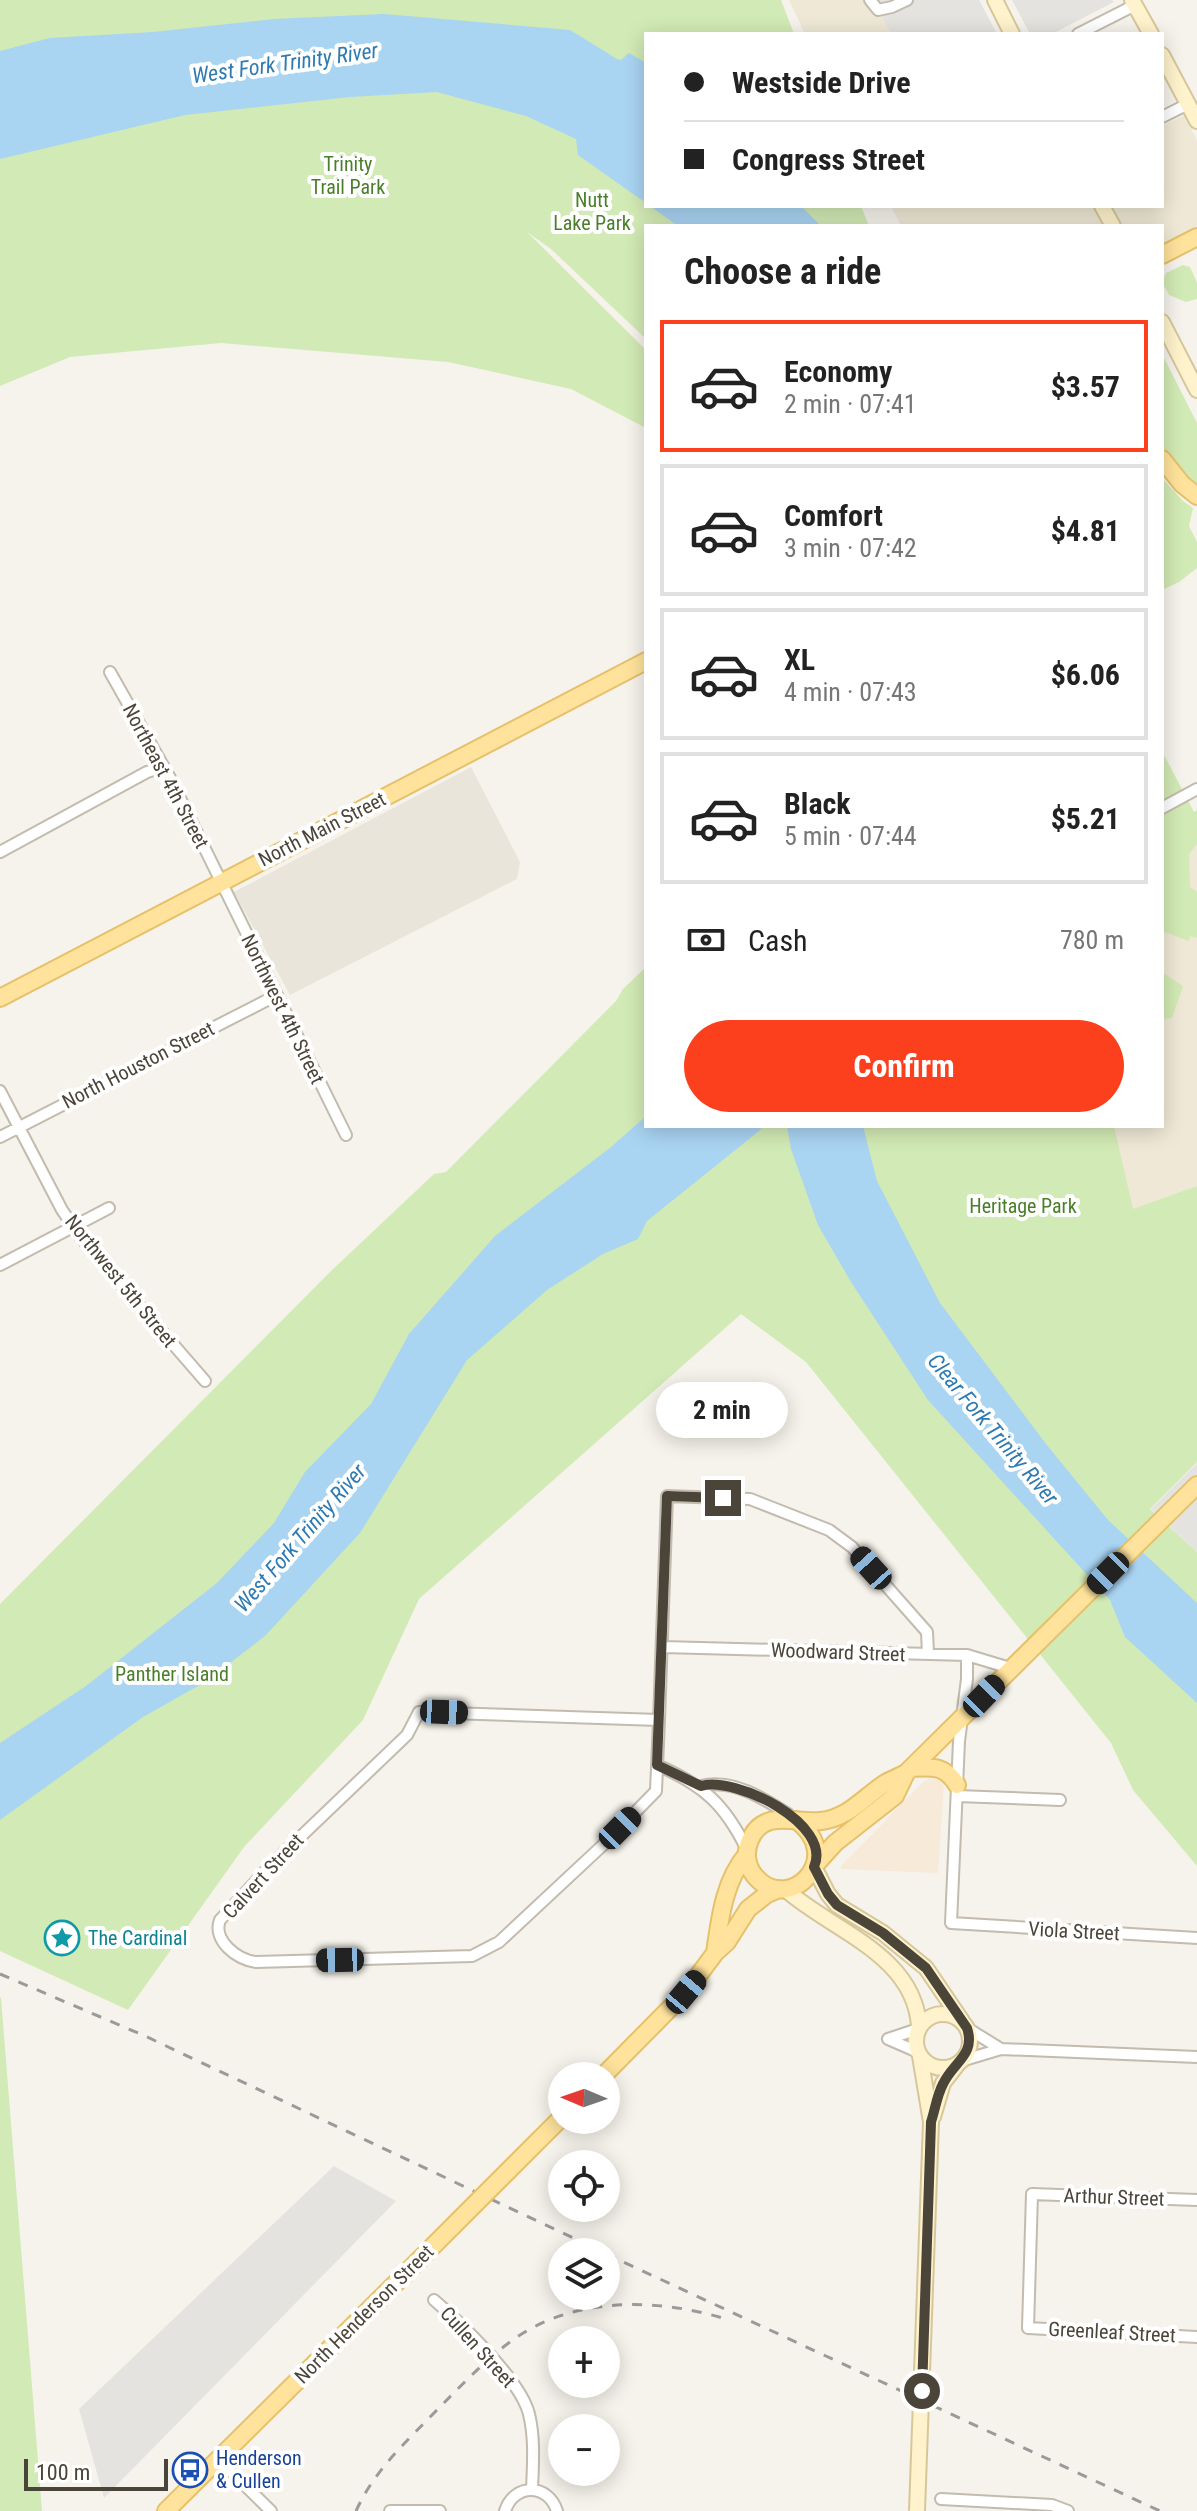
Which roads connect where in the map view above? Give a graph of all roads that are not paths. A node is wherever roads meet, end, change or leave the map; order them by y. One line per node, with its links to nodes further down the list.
1 (870, 0): 2 (street)
2 (907, 0)
3 (995, 0): 5 (main road)
4 (1137, 2): 6 (street); 7 (main road)
5 (1011, 32)
6 (1082, 32)
7 (1150, 32)
8 (1164, 58): 9 (main road)
9 (1193, 102): 10 (street); 11 (main road)
10 (1164, 116)
11 (1197, 121)
12 (1197, 237): 13 (main road)
13 (1164, 254)
14 (1164, 326): 15 (main road)
15 (1197, 390)
16 (1164, 462): 17 (main road)
17 (1197, 496)
18 (644, 662): 24 (main road, North Main Street)
19 (110, 672): 20 (street, Northeast 4th Street)
20 (165, 771): 23 (street); 24 (street, Northeast 4th Street)
21 (1197, 789): 22 (street)
22 (1164, 807)
23 (0, 852)
24 (220, 882): 25 (street, Northwest 4th Street); 26 (main road, North Main Street)
25 (277, 995): 28 (street, North Houston Street); 29 (street, Northwest 4th Street)
26 (0, 998)
27 (0, 1091): 28 (street, Northwest 5th Street)
28 (19, 1127): 30 (street, North Houston Street); 32 (street, Northwest 5th Street)
29 (346, 1135)
30 (0, 1137)
31 (109, 1208): 32 (street)
32 (74, 1227): 33 (street); 34 (street, Northwest 5th Street)
33 (0, 1265)
34 (205, 1381)
35 (1197, 1485): 39 (main road)
36 (663, 1647): 37 (street, Woodward Street); 37 (street, Calvert Street); 41 (street, Calvert Street)
37 (928, 1654): 38 (street, Woodward Street)
38 (967, 1655): 39 (street, Woodward Street); 40 (street)
39 (1010, 1668): 40 (main road)
40 (963, 1718): 43 (main road); 45 (street)
41 (659, 1720): 42 (street, Calvert Street); 42 (street, Calvert Street)
42 (657, 1765): 44 (street)
43 (909, 1771): 45 (main road); 47 (main road); 49 (main road)
44 (701, 1786): 47 (street); 48 (street)
45 (957, 1790): 46 (street); 51 (street, Viola Street)
46 (1060, 1800)
47 (794, 1820): 48 (main road); 49 (main road)
48 (747, 1852): 50 (main road); 52 (main road)
49 (815, 1865): 50 (main road); 53 (main road)
50 (782, 1889): 52 (main road); 54 (main road)
51 (1197, 1938)
52 (715, 1953): 58 (main road)
53 (964, 2024): 54 (main road); 55 (street); 59 (main road)
54 (919, 2028): 56 (main road); 56 (street)
55 (1001, 2049): 57 (street); 59 (street)
56 (919, 2054): 59 (main road); 60 (main road)
57 (1197, 2057)
58 (617, 2062)
59 (960, 2062): 60 (main road)
60 (931, 2122): 75 (main road, bridge)
61 (548, 2131): 66 (main road, North Henderson Street, bridge)
62 (1197, 2200): 64 (street, Arthur Street)
63 (434, 2300): 67 (street, Cullen Street)
64 (1028, 2328): 65 (street, Greenleaf Street)
65 (1197, 2337)
66 (218, 2459): 69 (main road, North Henderson Street); 70 (street)
67 (532, 2489): 73 (street); 74 (street)
68 (941, 2499): 76 (street)
69 (166, 2511)
70 (271, 2511)
71 (390, 2511): 72 (street)
72 (440, 2511)
73 (505, 2511)
74 (557, 2511)
75 (917, 2511)
76 (1068, 2511)

